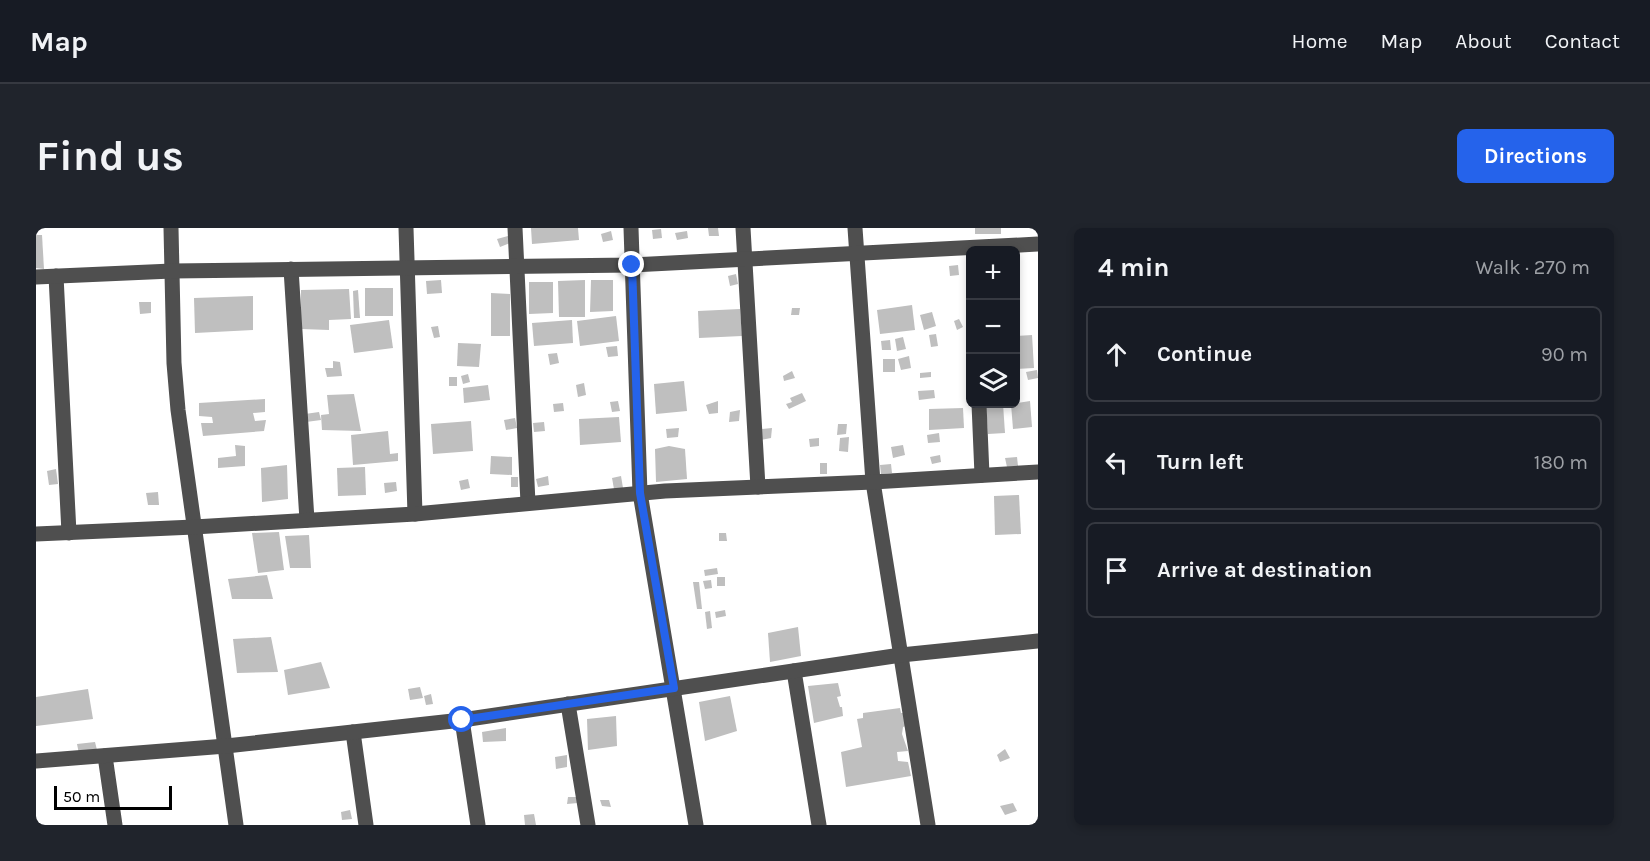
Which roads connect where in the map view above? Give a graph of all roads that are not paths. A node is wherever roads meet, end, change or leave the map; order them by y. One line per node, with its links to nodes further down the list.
1 (171, 228): 16 (street)
2 (406, 228): 14 (street)
3 (515, 228): 13 (street)
4 (631, 228): 12 (street)
5 (743, 228): 11 (street)
6 (855, 228): 10 (street)
7 (1038, 244): 8 (street)
8 (1012, 246)
9 (966, 249): 10 (street)
10 (855, 253): 11 (street); 22 (street)
11 (745, 259): 12 (street); 23 (street)
12 (632, 265): 13 (street); 24 (street)
13 (517, 266): 14 (street); 25 (street)
14 (407, 268): 15 (street); 26 (street)
15 (291, 269): 16 (street); 27 (street)
16 (172, 271): 17 (street); 28 (street)
17 (56, 276): 18 (street); 29 (street)
18 (36, 277)
19 (979, 408): 21 (street)
20 (1038, 472): 21 (street)
21 (982, 475): 22 (street)
22 (873, 482): 23 (street); 32 (street)
23 (758, 487): 24 (street)
24 (640, 493): 25 (street); 34 (street)
25 (528, 503): 26 (street)
26 (415, 514): 27 (street)
27 (307, 520): 28 (street)
28 (194, 527): 29 (street); 38 (street)
29 (69, 533): 30 (street)
30 (36, 534)
31 (1038, 641): 32 (street)
32 (901, 655): 33 (street); 48 (street)
33 (794, 671): 34 (street); 47 (street)
34 (674, 688): 35 (street); 46 (street)
35 (568, 704): 36 (street); 45 (street)
36 (462, 720): 37 (street); 44 (street)
37 (353, 732): 38 (street); 43 (street)
38 (226, 746): 39 (street); 42 (street)
39 (105, 756): 40 (street); 41 (street)
40 (36, 761)
41 (115, 825)
42 (236, 825)
43 (366, 825)
44 (478, 825)
45 (588, 825)
46 (696, 825)
47 (819, 825)
48 (928, 825)

